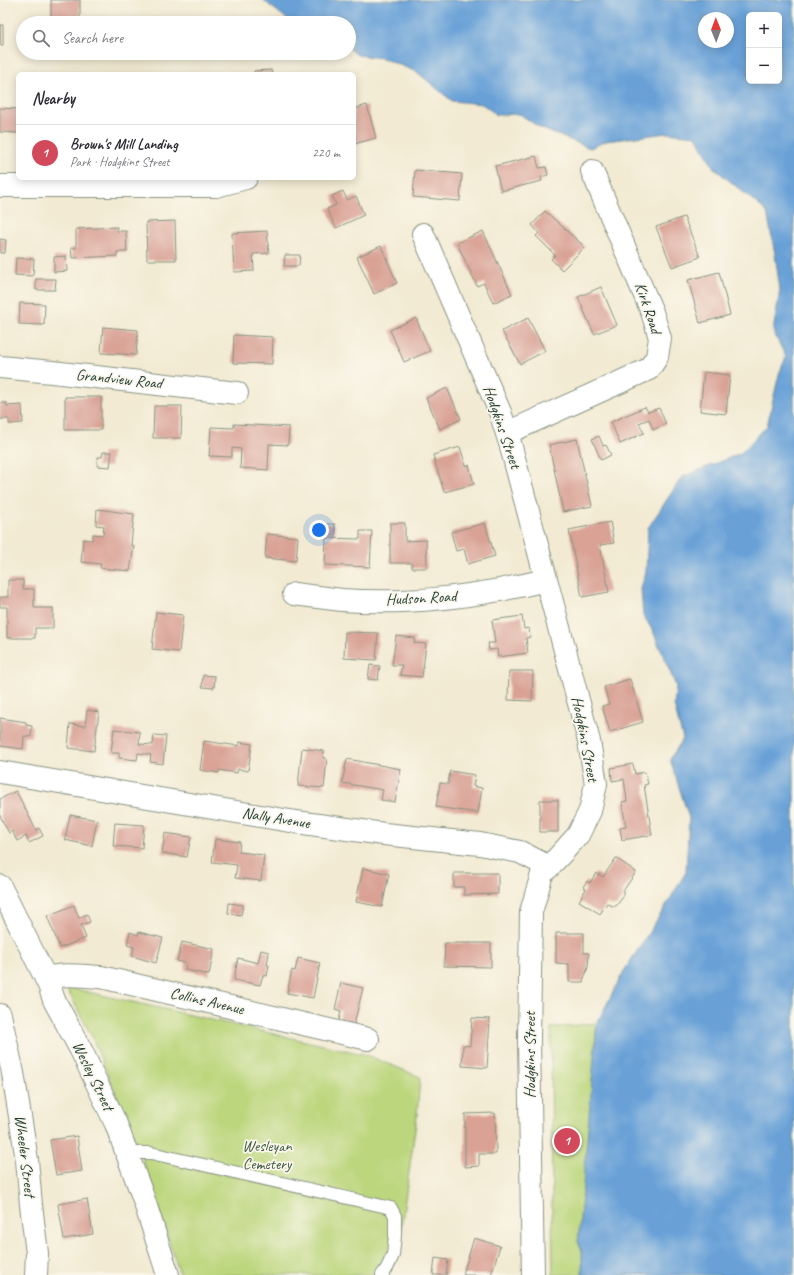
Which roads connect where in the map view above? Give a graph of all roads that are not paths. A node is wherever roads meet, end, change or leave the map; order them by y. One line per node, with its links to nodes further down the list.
1 (592, 171): 7 (street, Kirk Road)
2 (238, 180): 3 (street)
3 (0, 186)
4 (423, 234): 7 (street, Hodgkins Street)
5 (0, 367): 6 (street, Grandview Road)
6 (237, 393)
7 (507, 433): 8 (street, Hodgkins Street)
8 (546, 580): 9 (street, Hudson Road); 11 (street, Hodgkins Street)
9 (294, 594)
10 (0, 772): 11 (street, Nally Avenue)
11 (549, 867): 20 (street, Hodgkins Street)
12 (0, 886): 13 (street, Wesley Street)
13 (46, 978): 15 (street, Collins Avenue); 16 (street, Wesley Street)
14 (0, 1015): 17 (street, Wheeler Street)
15 (368, 1039)
16 (126, 1154): 18 (street, Wesley Street); 19 (lane)
17 (36, 1275)
18 (168, 1275)
19 (382, 1275)
20 (533, 1275)

